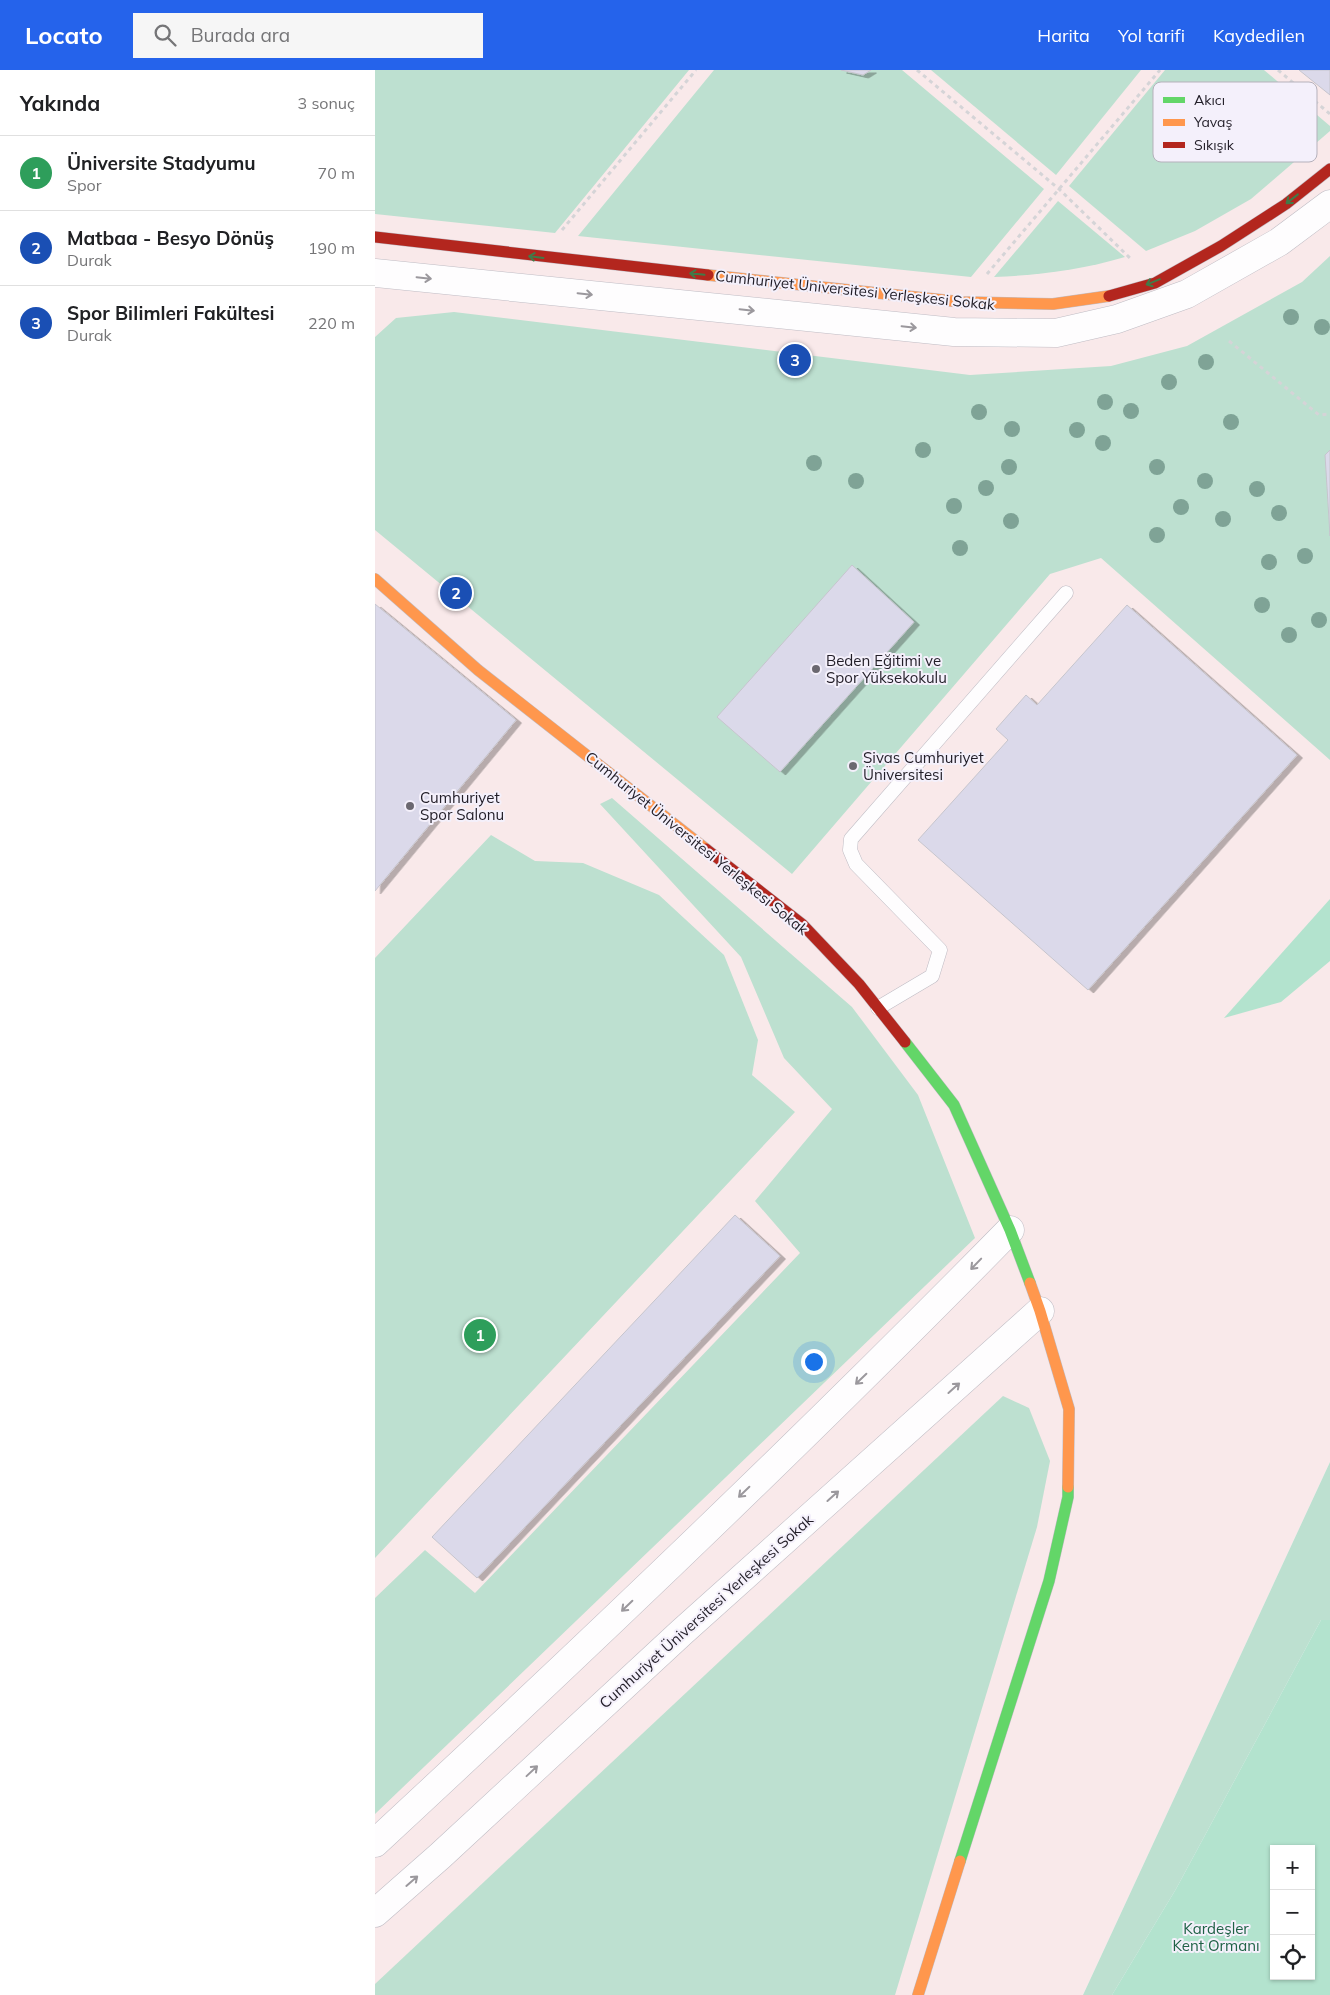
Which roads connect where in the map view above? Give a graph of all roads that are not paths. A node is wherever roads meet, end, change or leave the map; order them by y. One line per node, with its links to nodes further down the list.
1 (1330, 168): 3 (street, Cumhuriyet Üniversitesi Yerleşkesi Sokak, one-way to 3)
2 (1330, 204): 4 (street, Cumhuriyet Üniversitesi Yerleşkesi Sokak, one-way to 2)
3 (375, 237)
4 (380, 278)
5 (375, 580): 7 (street, Cumhuriyet Üniversitesi Yerleşkesi Sokak)
6 (1066, 593): 7 (lane)
7 (878, 1008): 8 (street, Cumhuriyet Üniversitesi Yerleşkesi Sokak)
8 (1010, 1230): 9 (street, Cumhuriyet Üniversitesi Yerleşkesi Sokak); 10 (street, one-way to 10)
9 (1040, 1311): 11 (street, Cumhuriyet Üniversitesi Yerleşkesi Sokak, one-way to 9); 12 (street, Cumhuriyet Üniversitesi Yerleşkesi Sokak)
10 (375, 1843)
11 (375, 1913)
12 (918, 1995)

